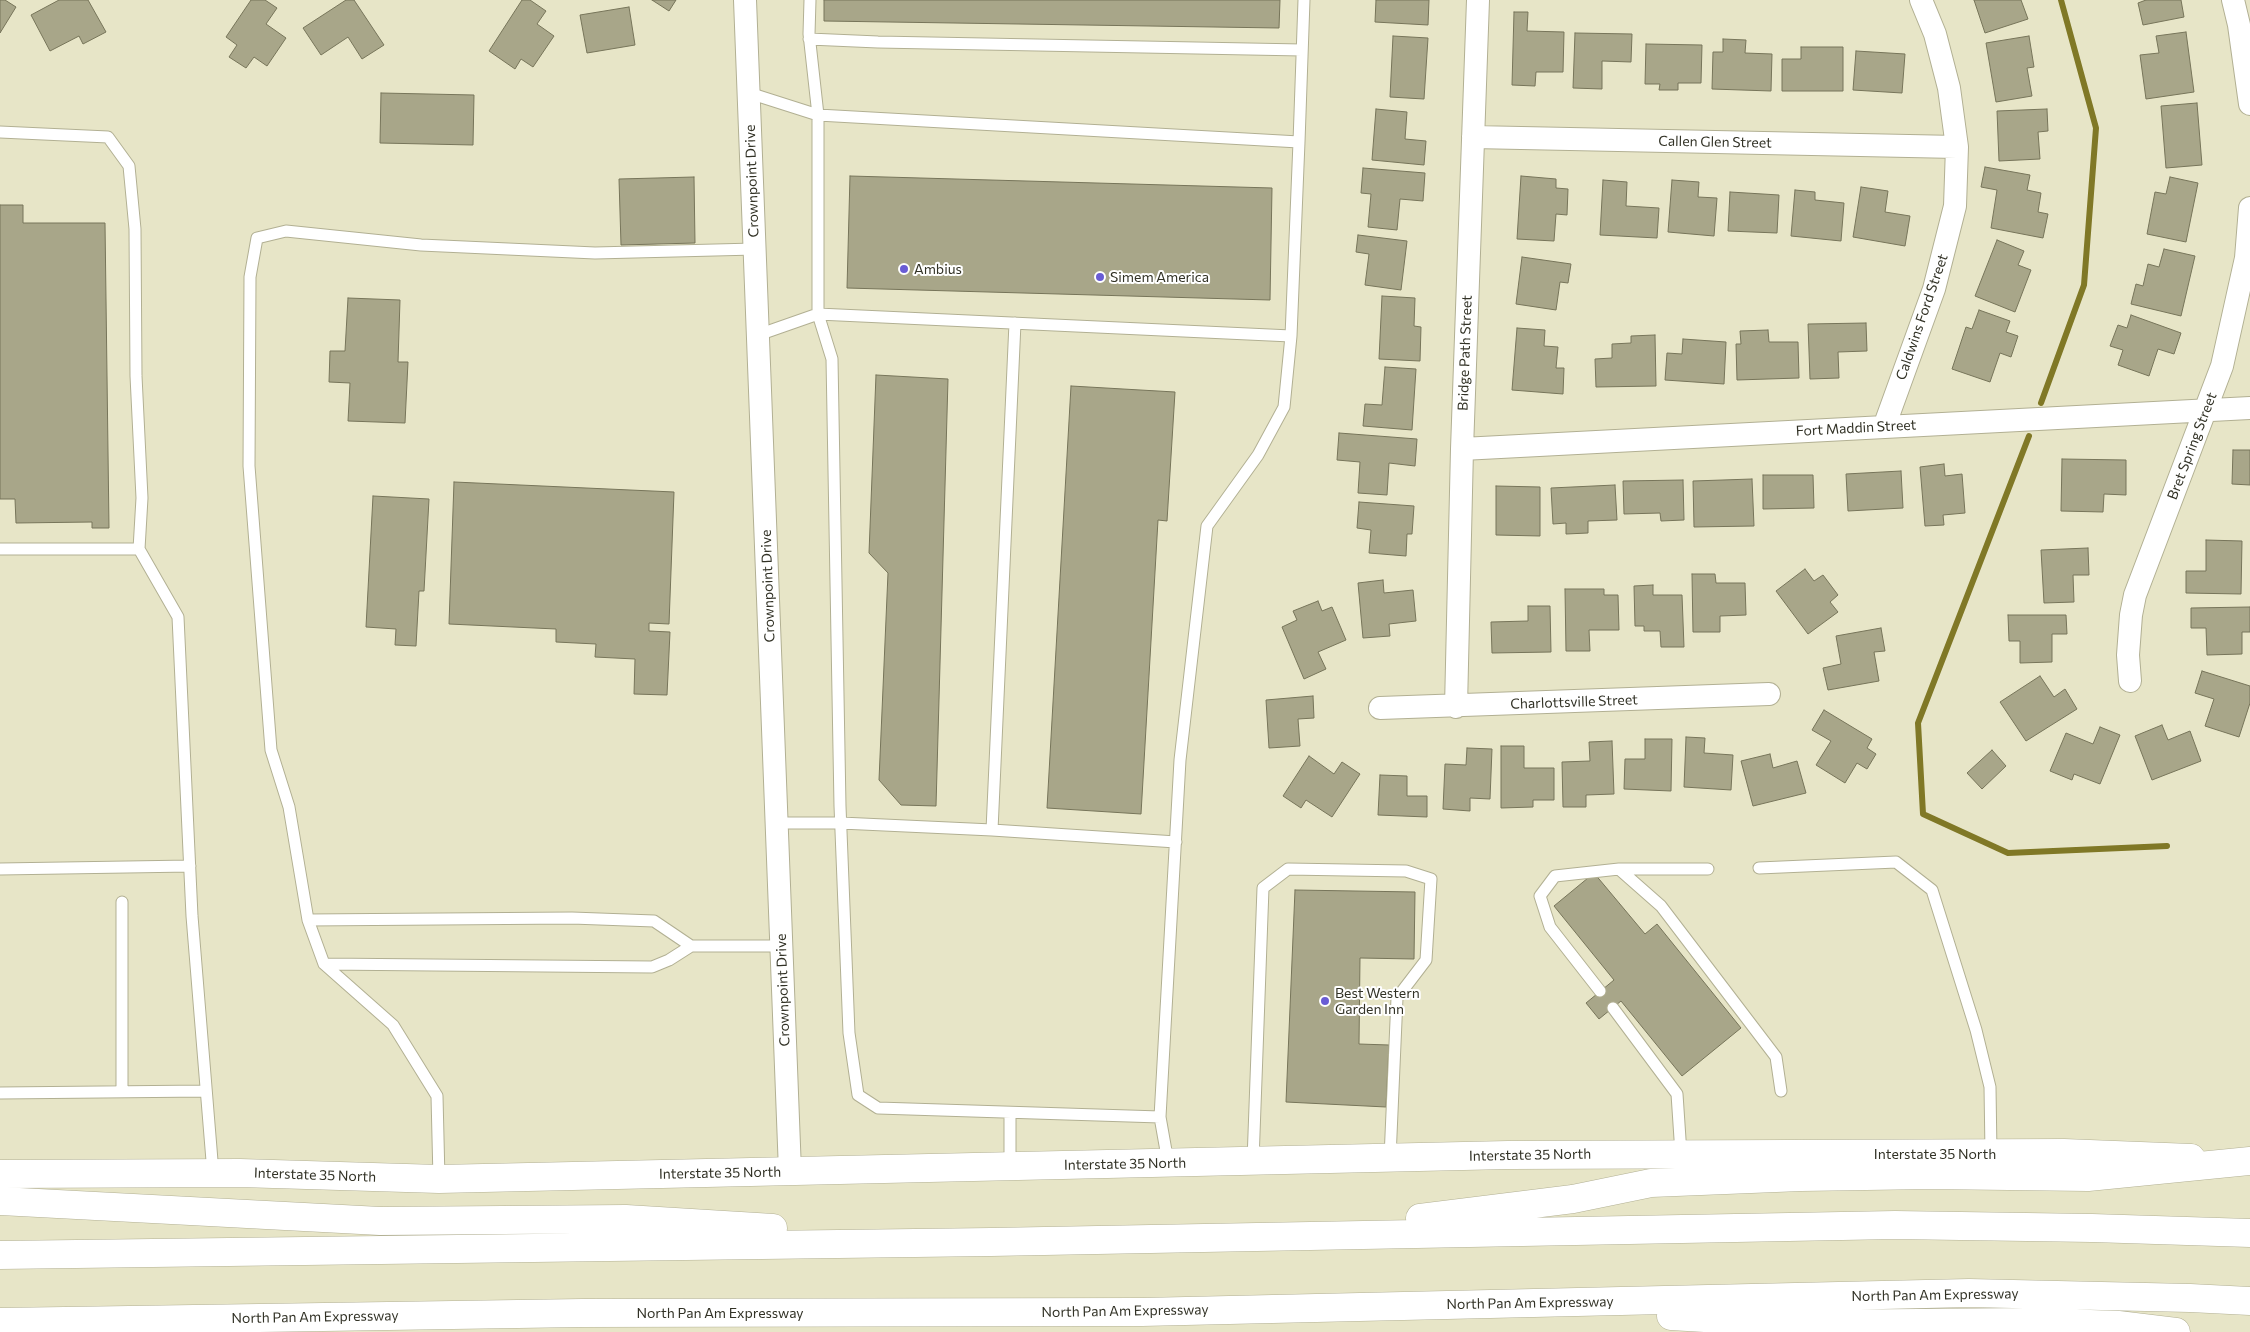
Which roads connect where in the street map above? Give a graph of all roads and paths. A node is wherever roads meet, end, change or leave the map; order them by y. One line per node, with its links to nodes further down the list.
1 (746, 0): 9 (street, Crownpoint Drive)
2 (810, 0): 7 (lane)
3 (1304, 0): 8 (lane)
4 (1478, 0): 13 (street, Bridge Path Street)
5 (1921, 0): 15 (street, Caldwins Ford Street)
6 (2233, 0): 10 (street)
7 (809, 39): 8 (lane); 11 (lane)
8 (1302, 50): 14 (lane)
9 (749, 93): 11 (lane); 17 (street, Crownpoint Drive)
10 (2250, 104)
11 (818, 115): 14 (lane); 18 (lane)
12 (0, 132): 26 (lane)
13 (1473, 137): 15 (street, Callen Glen Street); 25 (street, Bridge Path Street)
14 (1299, 142): 21 (lane)
15 (1957, 147): 24 (street, Caldwins Ford Street)
16 (2250, 208): 23 (street, Bret Spring Street)
17 (755, 249): 20 (street, Crownpoint Drive); 42 (lane)
18 (818, 314): 19 (lane); 20 (lane); 32 (lane)
19 (1015, 323): 21 (lane); 34 (lane)
20 (758, 335): 33 (street, Crownpoint Drive)
21 (1291, 336): 35 (lane)
22 (2250, 408): 23 (street, Fort Maddin Street)
23 (2206, 410): 24 (street, Fort Maddin Street); 28 (street, Bret Spring Street)
24 (1884, 427): 25 (street, Fort Maddin Street)
25 (1462, 449): 30 (street, Bridge Path Street)
26 (139, 548): 27 (lane); 36 (lane)
27 (0, 549)
28 (2130, 681)
29 (1769, 694): 30 (street, Charlottsville Street)
30 (1456, 707): 31 (street, Charlottsville Street)
31 (1380, 708)
32 (841, 823): 33 (lane); 34 (lane); 52 (lane)
33 (777, 824): 44 (street, Crownpoint Drive)
34 (992, 830): 35 (lane)
35 (1176, 842): 53 (lane)
36 (190, 866): 38 (lane); 48 (lane)
37 (1759, 868): 54 (lane)
38 (0, 869)
39 (1619, 869): 40 (lane); 46 (lane); 49 (lane)
40 (1708, 869)
41 (122, 902): 50 (lane)
42 (308, 920): 43 (lane); 45 (lane)
43 (691, 946): 44 (lane); 45 (lane)
44 (782, 946): 61 (street, Crownpoint Drive)
45 (324, 964): 64 (lane)
46 (1600, 991)
47 (1613, 1008): 55 (lane)
48 (205, 1091): 50 (lane); 62 (lane)
49 (1781, 1091)
50 (122, 1092): 51 (lane)
51 (0, 1093)
52 (1010, 1113): 53 (lane); 60 (lane)
53 (1160, 1117): 59 (lane)
54 (1991, 1153): 55 (main road, Interstate 35 North); 58 (main road, Interstate 35 North)
55 (1681, 1154): 56 (main road, Interstate 35 North)
56 (1390, 1158): 57 (main road, Interstate 35 North); 57 (lane)
57 (1253, 1161): 59 (main road, Interstate 35 North)
58 (2250, 1161): 67 (main road)
59 (1168, 1163): 60 (main road, Interstate 35 North)
60 (1010, 1166): 61 (main road, Interstate 35 North)
61 (790, 1171): 64 (main road, Interstate 35 North)
62 (213, 1173): 63 (main road, Interstate 35 North); 64 (main road, Interstate 35 North)
63 (0, 1174)
64 (439, 1179)
65 (0, 1201): 68 (main road)
66 (2250, 1233): 67 (main road)
67 (1326, 1236): 68 (main road)
68 (991, 1242): 69 (main road)
69 (0, 1255)
70 (2250, 1302): 71 (main road, North Pan Am Expressway)
71 (1468, 1305): 72 (main road, North Pan Am Expressway); 75 (main road)
72 (1142, 1312): 73 (main road, North Pan Am Expressway); 74 (main road)
73 (0, 1322)
74 (883, 1332)
75 (2176, 1332)

